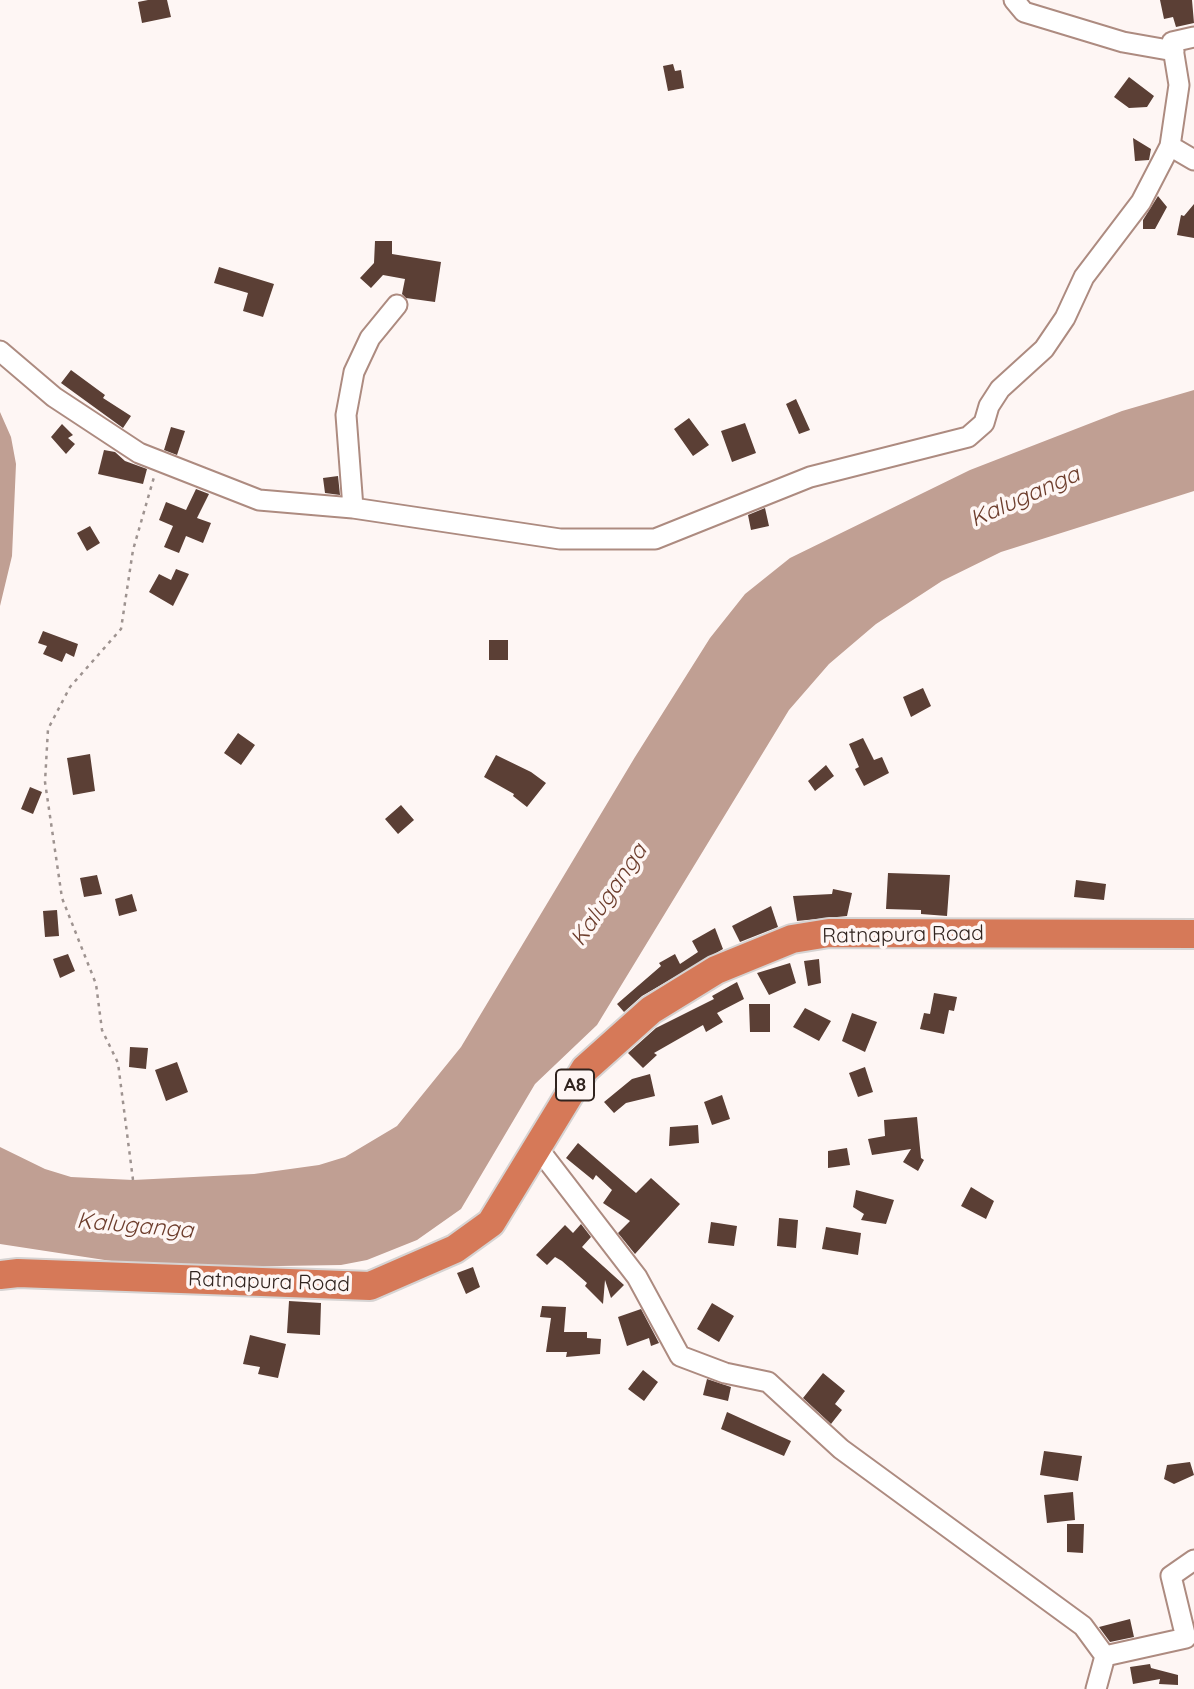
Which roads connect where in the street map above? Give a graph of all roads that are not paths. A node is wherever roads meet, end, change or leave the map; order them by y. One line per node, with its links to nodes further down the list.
1 (1013, 0): 3 (street)
2 (1194, 37): 3 (street)
3 (1174, 51): 4 (street)
4 (1170, 146): 5 (street); 8 (street)
5 (1194, 160)
6 (397, 305): 8 (street)
7 (0, 351): 8 (street)
8 (353, 508)
9 (1194, 934): 10 (highway, Ratnapura Road / A8)
10 (537, 1147): 11 (highway, Ratnapura Road / A8); 13 (street)
11 (0, 1275)
12 (1194, 1560): 13 (street)
13 (1105, 1656): 14 (street)
14 (1097, 1689)

